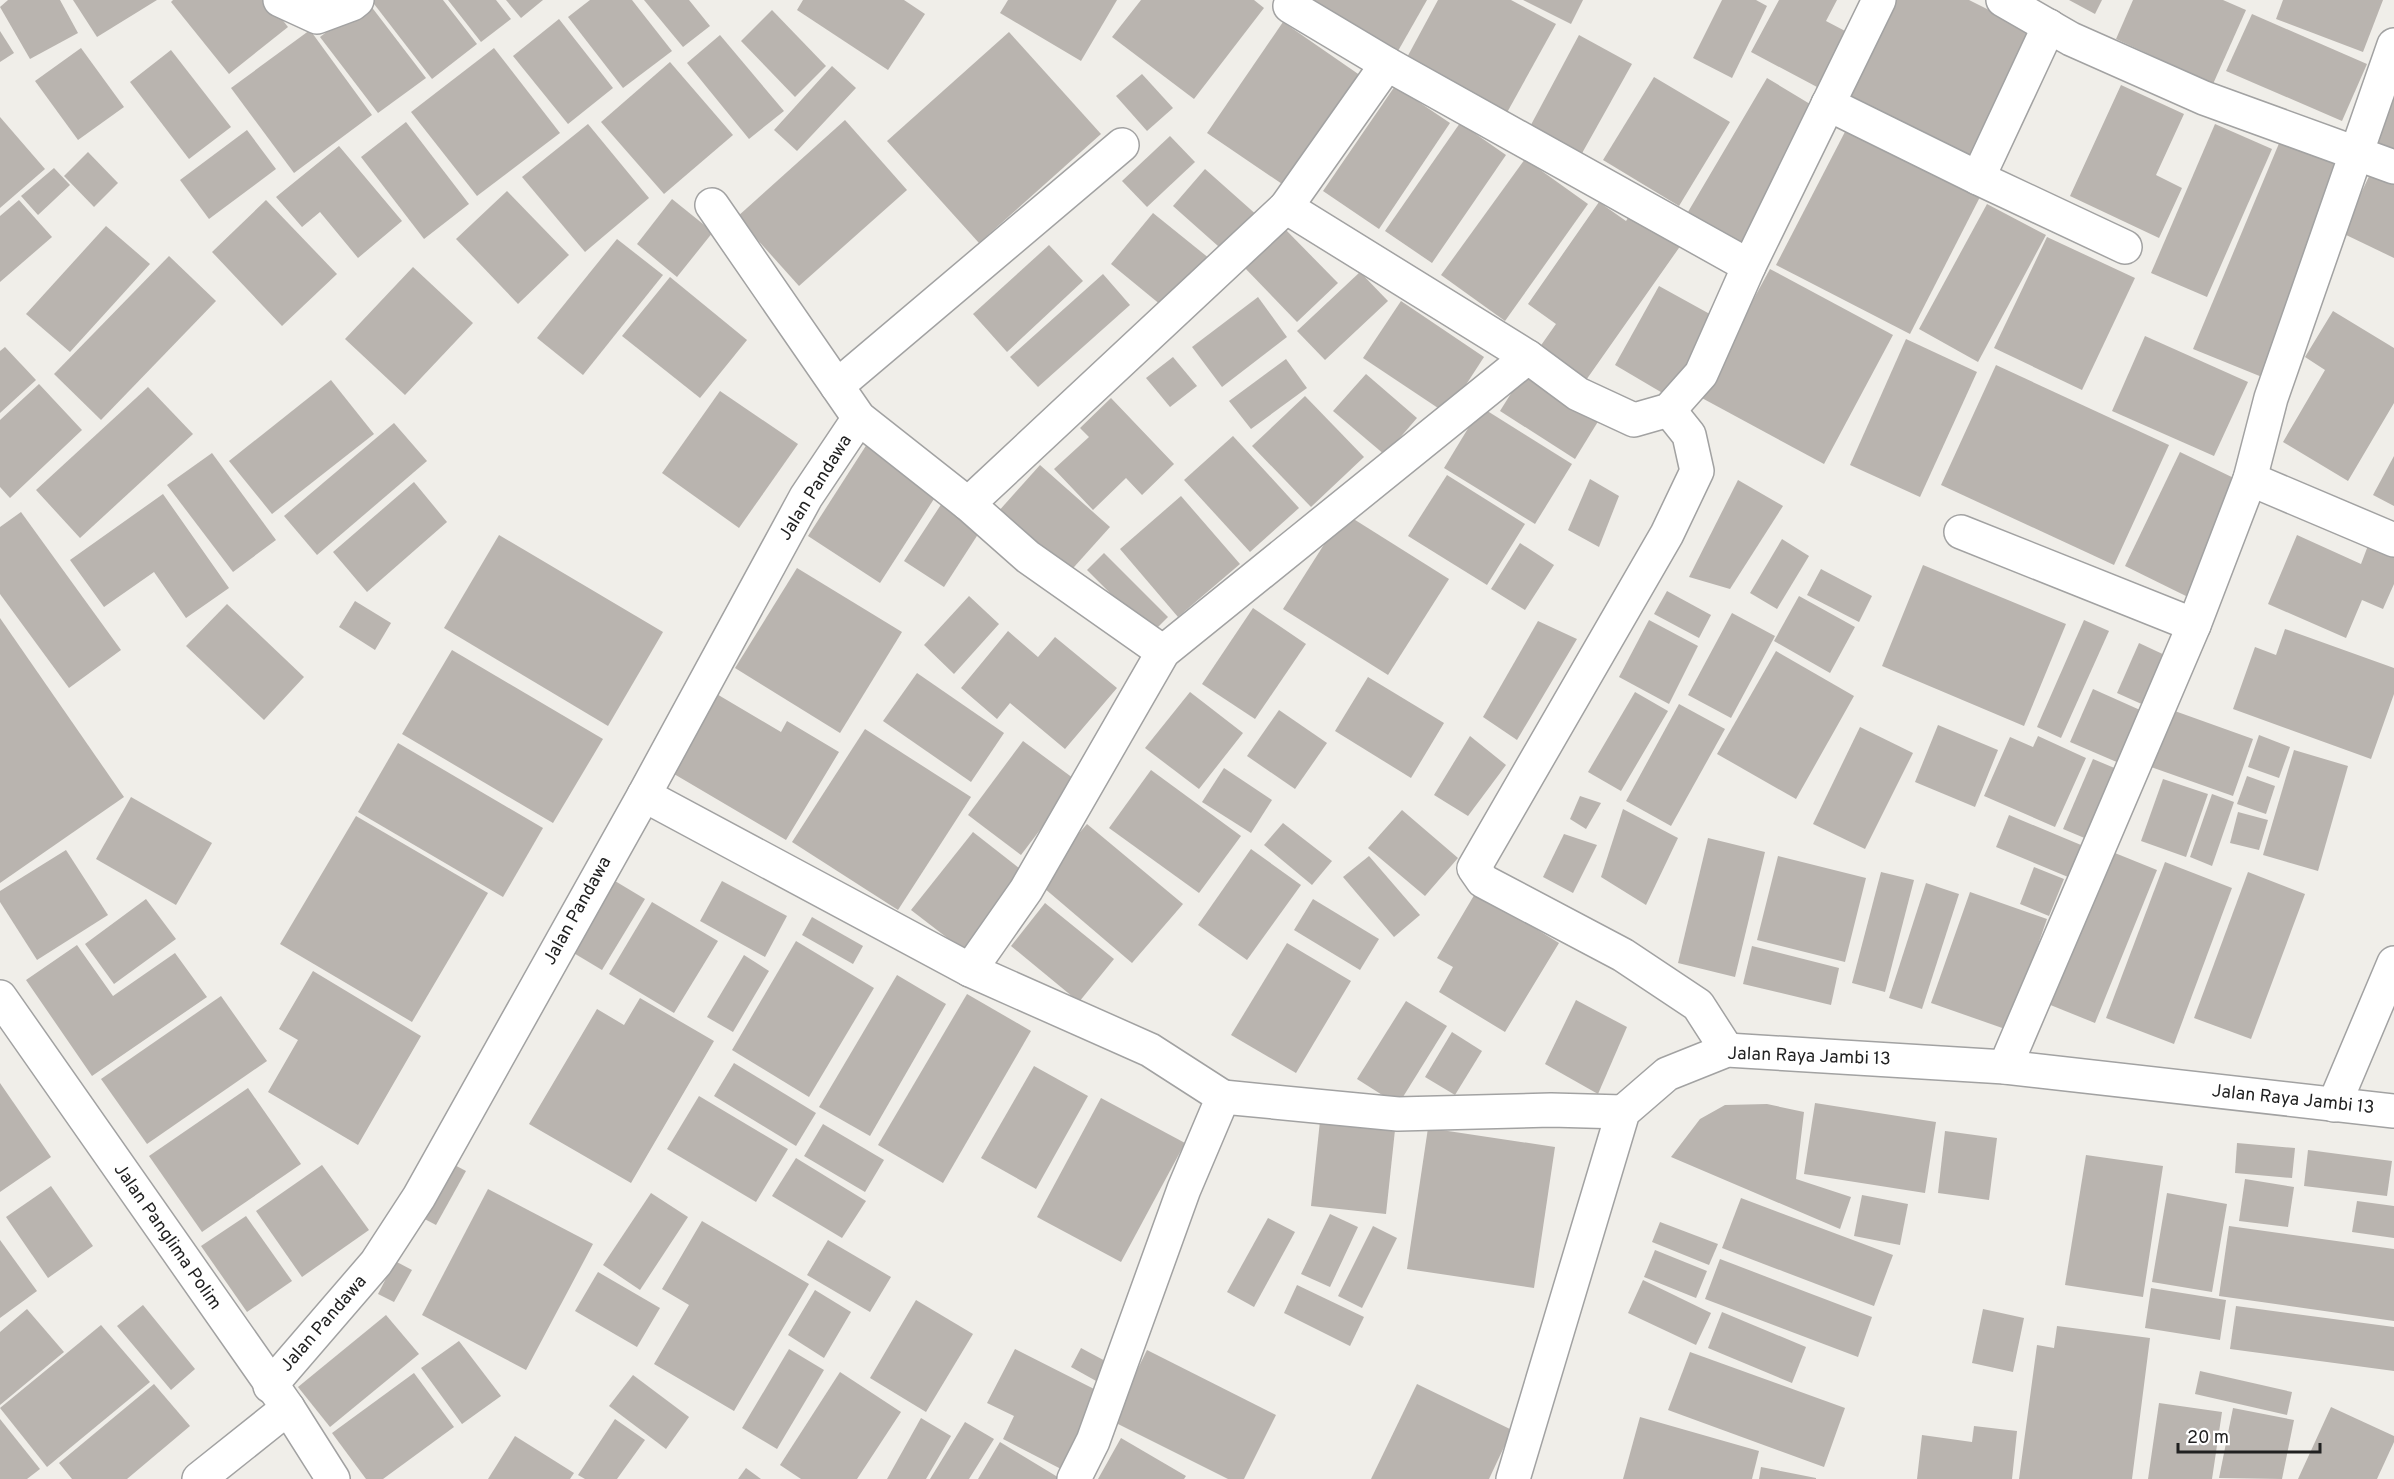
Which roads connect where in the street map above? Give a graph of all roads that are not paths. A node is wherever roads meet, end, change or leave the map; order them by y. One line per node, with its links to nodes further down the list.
1 (279, 0): 2 (street)
2 (357, 0)
3 (1879, 0): 9 (street)
4 (2003, 0): 6 (street)
5 (1290, 6): 8 (street)
6 (2049, 26): 11 (street); 13 (street)
7 (2394, 45): 11 (street)
8 (1387, 64): 15 (street); 17 (street)
9 (1828, 104): 13 (street); 17 (street)
10 (1122, 145): 19 (street)
11 (2357, 152): 12 (street); 22 (street)
12 (2394, 166)
13 (1978, 178): 16 (street)
14 (712, 205): 19 (street)
15 (1286, 207): 18 (street); 23 (street)
16 (2125, 247)
17 (1749, 266): 20 (street)
18 (1528, 357): 20 (street); 27 (street)
19 (837, 386): 21 (street)
20 (1669, 410): 32 (street)
21 (859, 418): 23 (street); 28 (street, Jalan Pandawa)
22 (2250, 479): 25 (street); 26 (street)
23 (968, 504): 27 (street)
24 (1961, 532): 26 (street)
25 (2394, 540)
26 (2194, 625): 33 (street)
27 (1163, 652): 30 (street)
28 (644, 795): 30 (street); 38 (street, Jalan Pandawa)
29 (2394, 963): 35 (street)
30 (970, 970): 34 (street)
31 (0, 997): 38 (street, Jalan Panglima Polim)
32 (1726, 1050): 33 (street, Jalan Raya Jambi 13); 37 (street, Jalan Raya Jambi 13)
33 (2005, 1067): 35 (street, Jalan Raya Jambi 13)
34 (1223, 1097): 37 (street); 41 (street)
35 (2334, 1105): 36 (street, Jalan Raya Jambi 13)
36 (2394, 1111)
37 (1623, 1112): 42 (street)
38 (279, 1397): 39 (street, Jalan Pandawa); 40 (street, Jalan Panglima Polim)
39 (199, 1479)
40 (333, 1479)
41 (1074, 1479)
42 (1513, 1479)

